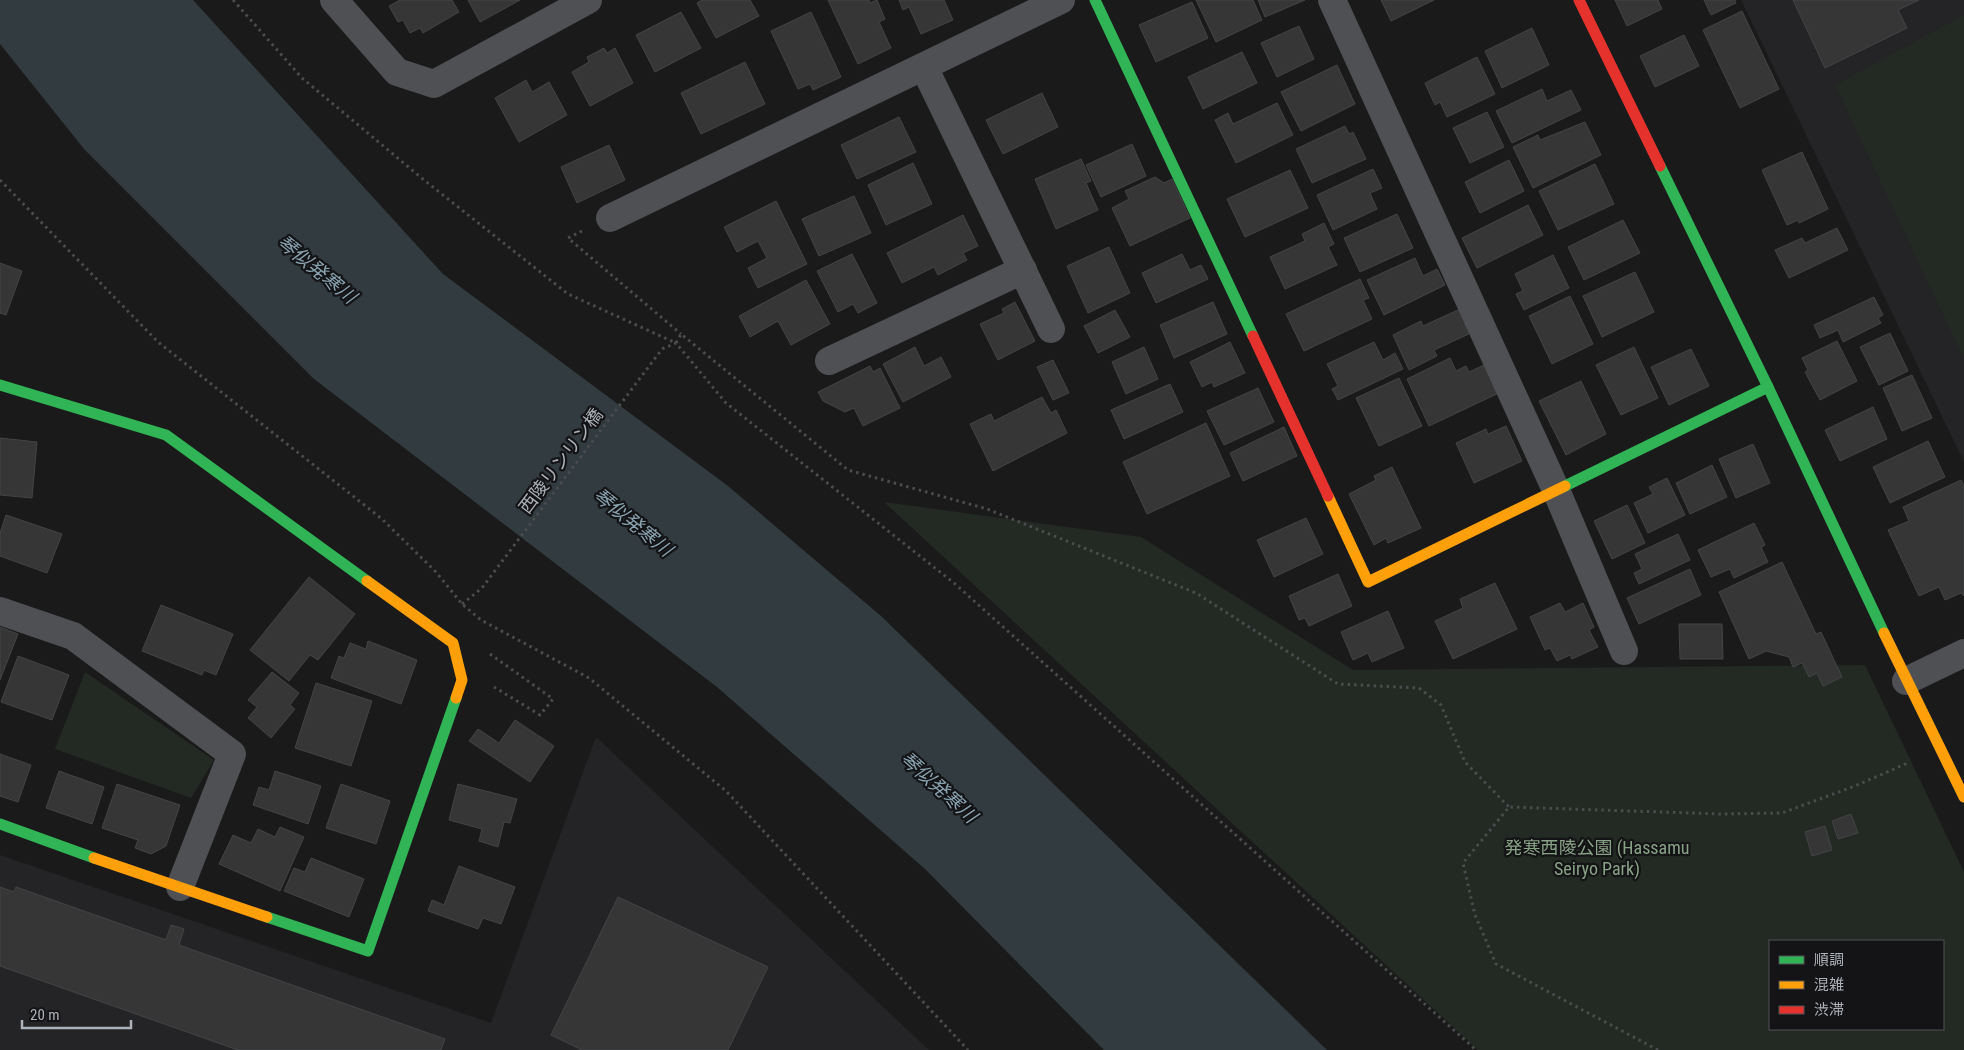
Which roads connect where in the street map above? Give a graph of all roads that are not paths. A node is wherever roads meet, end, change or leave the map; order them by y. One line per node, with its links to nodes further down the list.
1 (334, 0): 2 (street)
2 (588, 0)
3 (1060, 0): 7 (street)
4 (1095, 0): 14 (street)
5 (1332, 0): 14 (street)
6 (1579, 0): 13 (street)
7 (924, 67): 8 (street); 9 (street)
8 (610, 218)
9 (1023, 270): 10 (street); 11 (street)
10 (1052, 329)
11 (829, 362)
12 (0, 385): 21 (street)
13 (1768, 388): 14 (street); 18 (street)
14 (1556, 490): 16 (street)
15 (0, 611): 21 (street)
16 (1624, 651)
17 (1964, 653): 18 (street)
18 (1906, 681): 19 (street)
19 (1964, 796)
20 (0, 824): 21 (street)
21 (180, 887)

